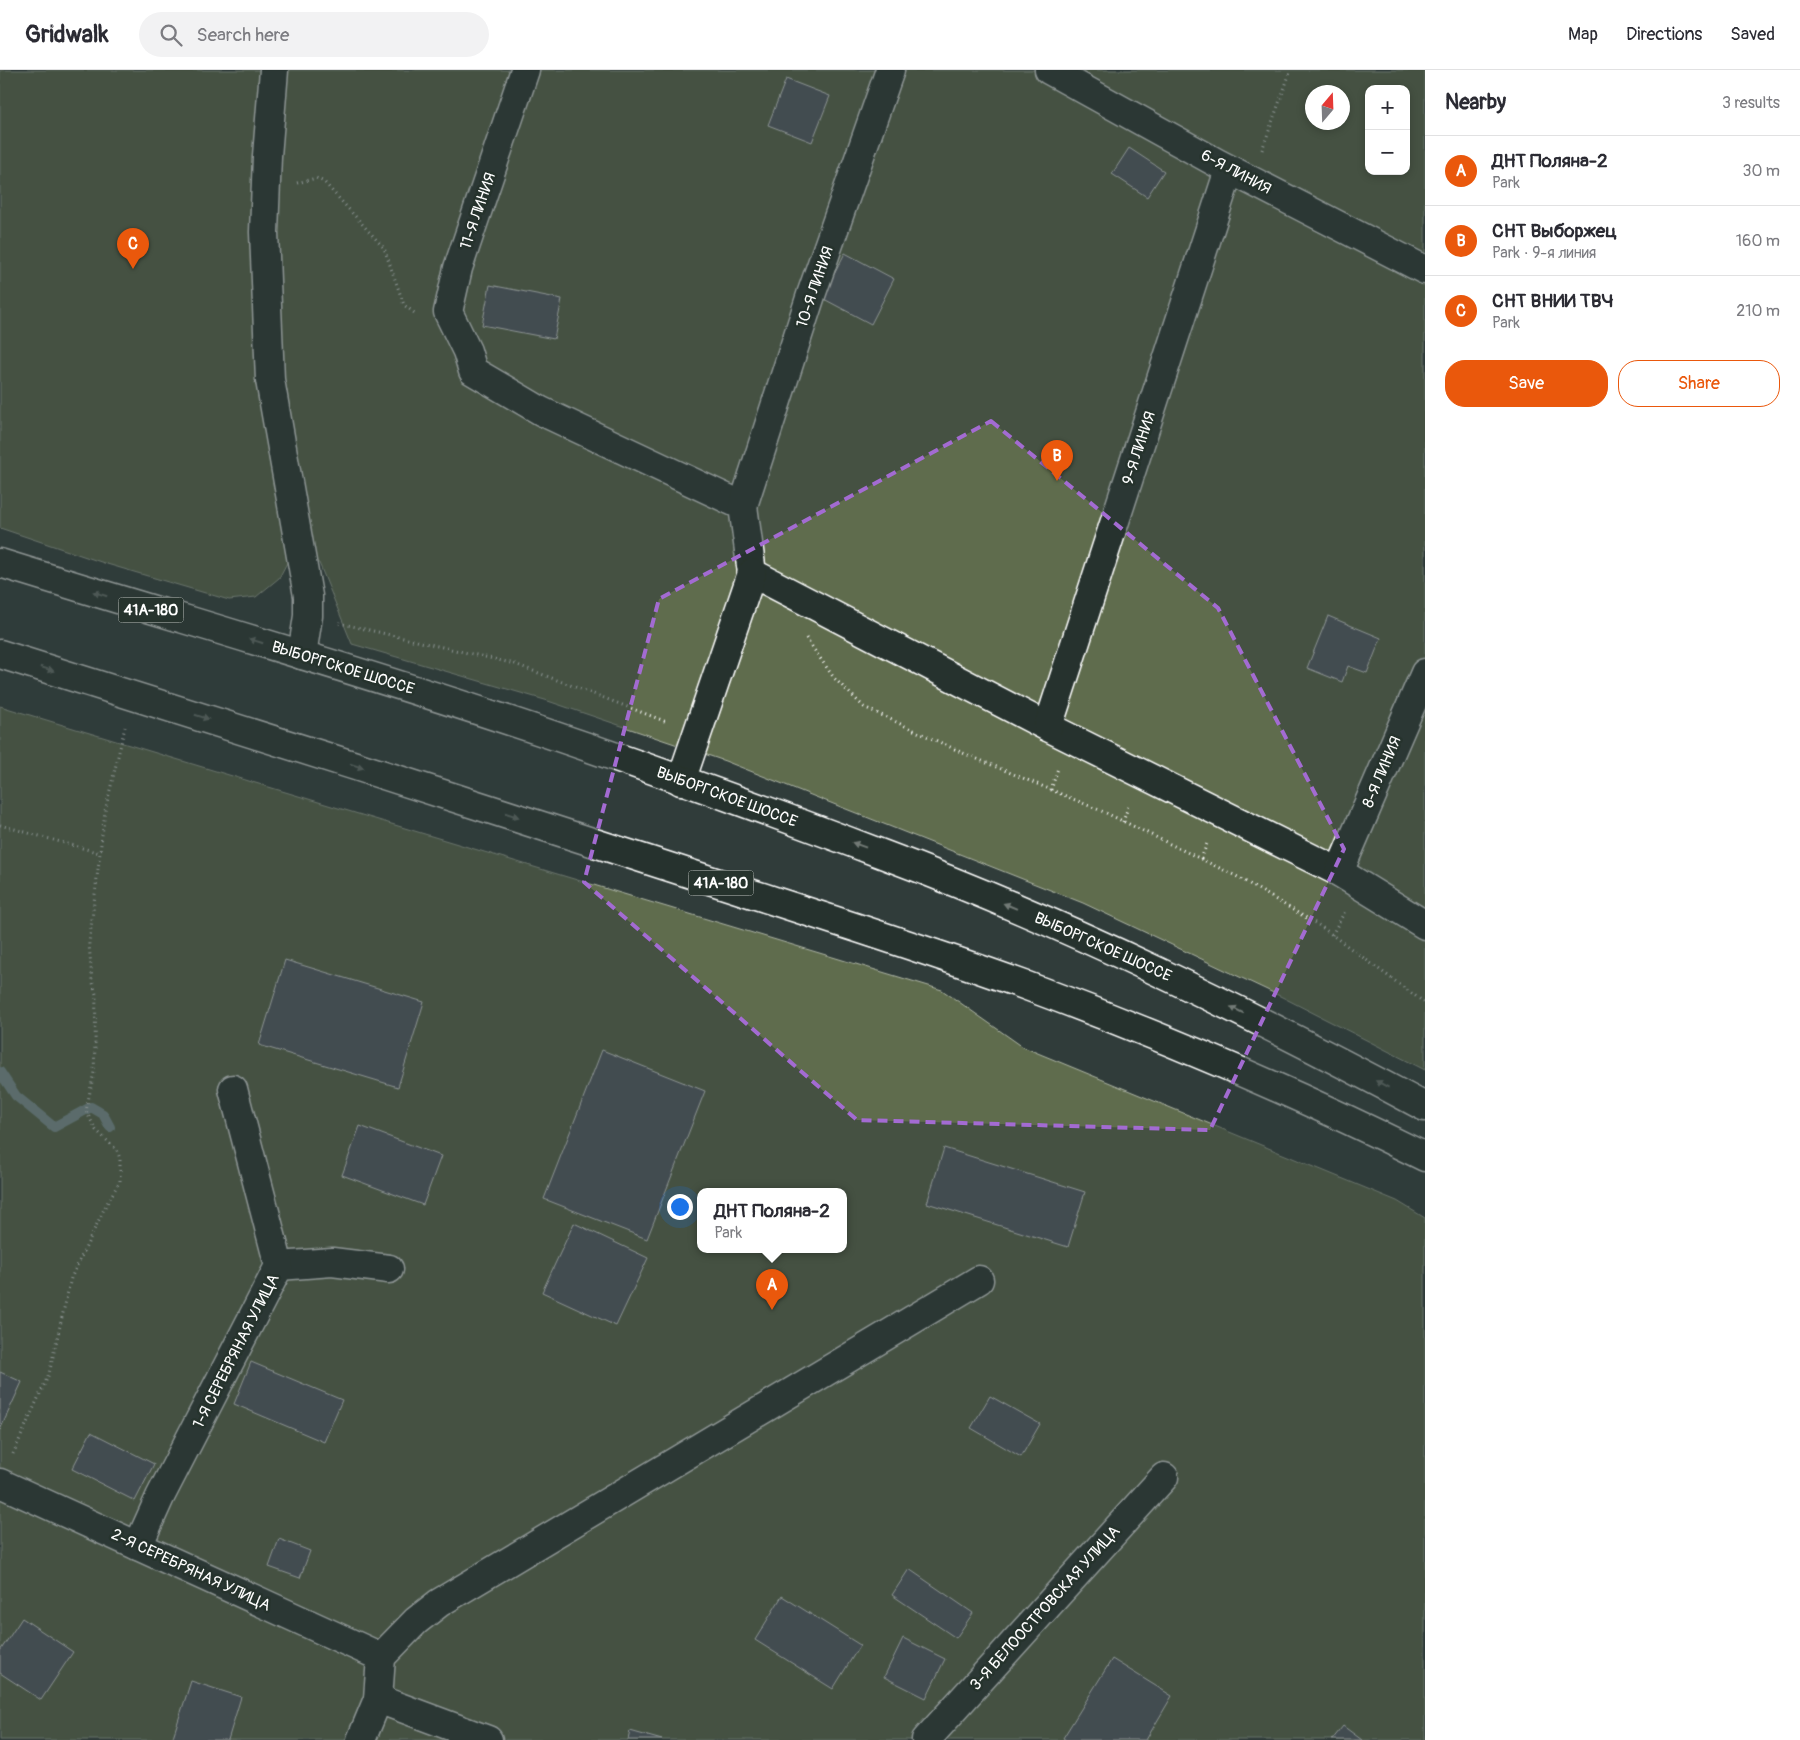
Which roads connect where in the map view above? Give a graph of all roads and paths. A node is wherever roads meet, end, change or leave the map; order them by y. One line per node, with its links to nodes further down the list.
1 (274, 70): 7 (street)
2 (525, 70): 9 (street, 11-Я ЛИНИЯ)
3 (890, 70): 10 (street, 10-Я ЛИНИЯ)
4 (1049, 70): 6 (street, 6-Я ЛИНИЯ)
5 (1291, 70): 6 (path)
6 (1240, 175): 8 (street, 6-Я ЛИНИЯ); 19 (street, 9-Я ЛИНИЯ)
7 (266, 182): 9 (path); 13 (street)
8 (1425, 270)
9 (448, 312): 10 (street)
10 (743, 506): 12 (street)
11 (0, 563): 16 (street, ВЫБОРГСКОЕ ШОССЕ / 41А-180, one-way to 11)
12 (752, 573): 19 (street); 20 (street)
13 (308, 616): 16 (street); 20 (path)
14 (806, 637): 26 (path)
15 (0, 654): 29 (street, 41А-180, one-way to 29)
16 (302, 655): 21 (street, ВЫБОРГСКОЕ ШОССЕ / 41А-180)
17 (1425, 673): 24 (street, 8-Я ЛИНИЯ)
18 (125, 726): 23 (path)
19 (1048, 727): 24 (street)
20 (698, 734): 21 (street)
21 (681, 780): 28 (street, ВЫБОРГСКОЕ ШОССЕ / 41А-180, one-way to 21)
22 (0, 825): 23 (path)
23 (100, 853): 33 (path)
24 (1339, 872): 25 (street)
25 (1425, 925)
26 (1425, 1003)
27 (233, 1089): 30 (street, 1-Я СЕРЕБРЯНАЯ УЛИЦА)
28 (1425, 1107)
29 (1425, 1157)
30 (279, 1266): 31 (street); 36 (street, 1-Я СЕРЕБРЯНАЯ УЛИЦА)
31 (389, 1269)
32 (979, 1280): 37 (street)
33 (12, 1455)
34 (1164, 1477): 41 (street, 3-Я БЕЛООСТРОВСКАЯ УЛИЦА)
35 (0, 1483): 36 (street, 2-Я СЕРЕБРЯНАЯ УЛИЦА)
36 (138, 1546): 37 (street, 2-Я СЕРЕБРЯНАЯ УЛИЦА)
37 (381, 1657): 38 (street)
38 (378, 1699): 39 (street); 40 (street)
39 (361, 1740)
40 (488, 1740)
41 (926, 1740)

